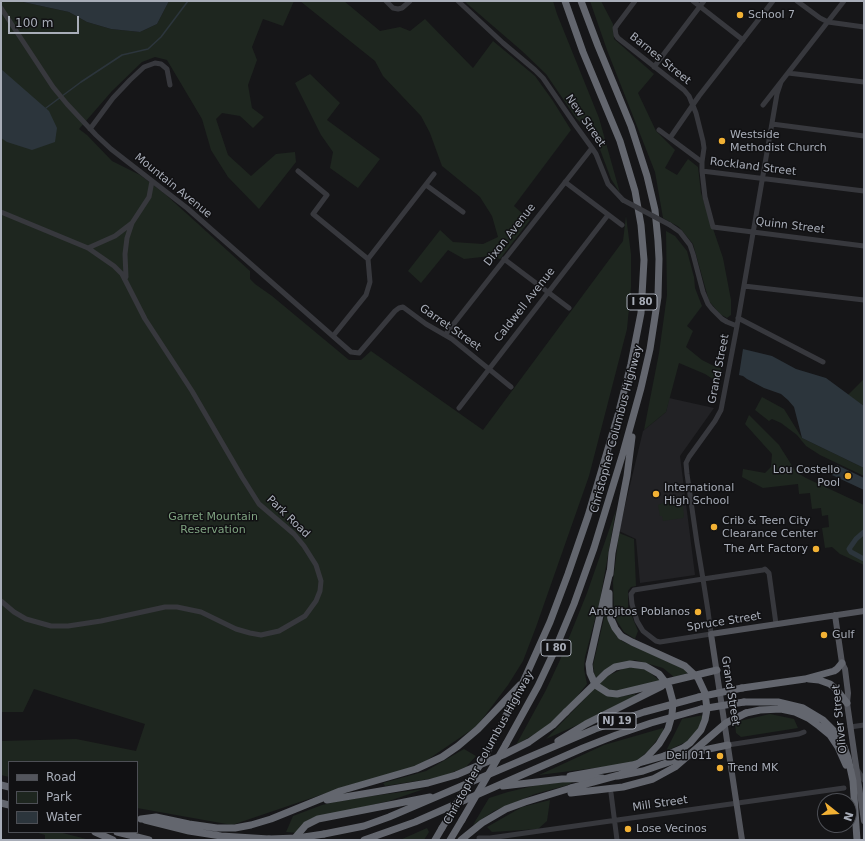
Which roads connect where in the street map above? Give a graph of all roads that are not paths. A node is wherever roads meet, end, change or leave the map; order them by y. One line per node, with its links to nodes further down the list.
1 (386, 1): 2 (street)
2 (410, 1)
3 (458, 1): 29 (street, New Street)
4 (565, 1): 74 (highway, Christopher Columbus Highway / I 80)
5 (581, 1): 63 (highway, Christopher Columbus Highway / I 80)
6 (635, 1): 17 (street, Barnes Street)
7 (693, 1): 12 (street)
8 (704, 1): 12 (street)
9 (773, 1): 16 (street)
10 (797, 1): 14 (street)
11 (844, 1): 14 (street)
12 (700, 7): 16 (street); 17 (street)
13 (1, 8): 25 (street, Mountain Avenue)
14 (828, 22): 15 (street); 18 (street)
15 (864, 27)
16 (743, 40): 22 (street)
17 (654, 67): 22 (street, Barnes Street)
18 (788, 73): 19 (street); 20 (street)
19 (781, 82): 23 (street); 24 (street, Grand Street)
20 (864, 82)
21 (170, 85): 25 (street)
22 (693, 104): 28 (street); 30 (street, Barnes Street)
23 (763, 105)
24 (772, 124): 27 (street); 34 (street, Grand Street)
25 (90, 129): 35 (street, Mountain Avenue)
26 (660, 130): 28 (street, Rockland Street)
27 (864, 136)
28 (670, 138): 30 (street, Rockland Street)
29 (592, 148): 36 (street, Dixon Avenue); 55 (street, New Street, bridge)
30 (702, 162): 32 (street, Rockland Street)
31 (298, 171): 47 (street)
32 (702, 171): 34 (street, Rockland Street); 44 (street, Quinn Street)
33 (434, 174): 37 (street)
34 (763, 178): 38 (street, Rockland Street); 44 (street, Grand Street)
35 (152, 180): 42 (street, Park Road); 57 (street, Mountain Avenue)
36 (565, 182): 41 (street); 48 (street, Dixon Avenue)
37 (426, 185): 40 (street); 47 (street)
38 (864, 191)
39 (1, 212): 46 (street, Park Road)
40 (463, 212)
41 (608, 215): 43 (street); 51 (street, Caldwell Avenue)
42 (132, 223): 46 (street, Park Road); 49 (street, Park Road)
43 (622, 225)
44 (753, 232): 45 (street, Quinn Street); 50 (street, Grand Street)
45 (864, 246)
46 (88, 248): 49 (street, Park Road)
47 (368, 259): 57 (street)
48 (504, 259): 51 (street); 56 (street, Dixon Avenue)
49 (127, 282): 66 (street, Park Road)
50 (744, 286): 52 (street); 54 (street, Grand Street)
51 (547, 292): 53 (street); 60 (street, Caldwell Avenue)
52 (864, 300)
53 (569, 308)
54 (738, 318): 55 (street, Grand Street); 59 (street)
55 (737, 326): 65 (street, Grand Street)
56 (445, 335): 58 (street, Garret Street); 60 (street, Garret Street)
57 (333, 336): 58 (street, Mountain Avenue)
58 (359, 353)
59 (823, 362)
60 (488, 368): 61 (street, Garret Street); 62 (street, Caldwell Avenue)
61 (511, 387)
62 (459, 408)
63 (635, 410): 64 (highway); 109 (highway, Christopher Columbus Highway / I 80, bridge)
64 (610, 571): 75 (highway); 83 (highway, bridge)
65 (703, 579): 69 (street); 70 (street, Grand Street); 70 (street, Spruce Street)
66 (1, 601)
67 (864, 611): 68 (main road, Spruce Street)
68 (835, 615): 69 (main road, Spruce Street); 71 (main road, Oliver Street)
69 (776, 624): 70 (main road, Spruce Street)
70 (711, 634): 72 (main road, Grand Street)
71 (842, 663): 73 (highway); 76 (main road, Oliver Street)
72 (717, 670): 75 (highway); 80 (main road, Grand Street)
73 (805, 679): 76 (highway, NJ 19); 81 (highway, NJ 19, bridge)
74 (524, 680): 93 (highway); 108 (highway, Christopher Columbus Highway / I 80, bridge)
75 (671, 682): 81 (highway)
76 (847, 703): 78 (main road, Oliver Street)
77 (864, 725): 78 (street)
78 (850, 727): 82 (main road, Oliver Street)
79 (804, 732): 80 (street)
80 (728, 745): 83 (highway); 92 (main road, Grand Street)
81 (538, 754): 91 (highway, NJ 19)
82 (857, 770): 84 (street); 96 (main road, Oliver Street)
83 (562, 779): 86 (highway)
84 (864, 780)
85 (852, 781): 86 (highway, NJ 19, bridge); 88 (highway, bridge); 90 (highway, NJ 19)
86 (495, 787): 98 (highway, NJ 19)
87 (844, 788): 92 (street, Mill Street)
88 (571, 790): 93 (highway, bridge); 110 (highway)
89 (611, 793): 95 (street)
90 (853, 793)
91 (444, 795): 104 (highway, NJ 19, bridge); 105 (highway)
92 (737, 803): 95 (street, Mill Street); 112 (main road, Grand Street)
93 (291, 810): 94 (highway)
94 (139, 819): 104 (highway, NJ 19)
95 (614, 820): 101 (street, Mill Street); 111 (street)
96 (864, 821)
97 (857, 825): 113 (highway, NJ 19)
98 (400, 828): 106 (highway, NJ 19); 107 (highway)
99 (97, 833): 102 (highway)
100 (121, 833): 103 (highway)
101 (478, 838)
102 (113, 840)
103 (149, 840)
104 (269, 840)
105 (293, 840)
106 (364, 840)
107 (380, 840)
108 (435, 840)
109 (450, 840)
110 (460, 840)
111 (617, 840)
112 (742, 840)
113 (862, 840)

